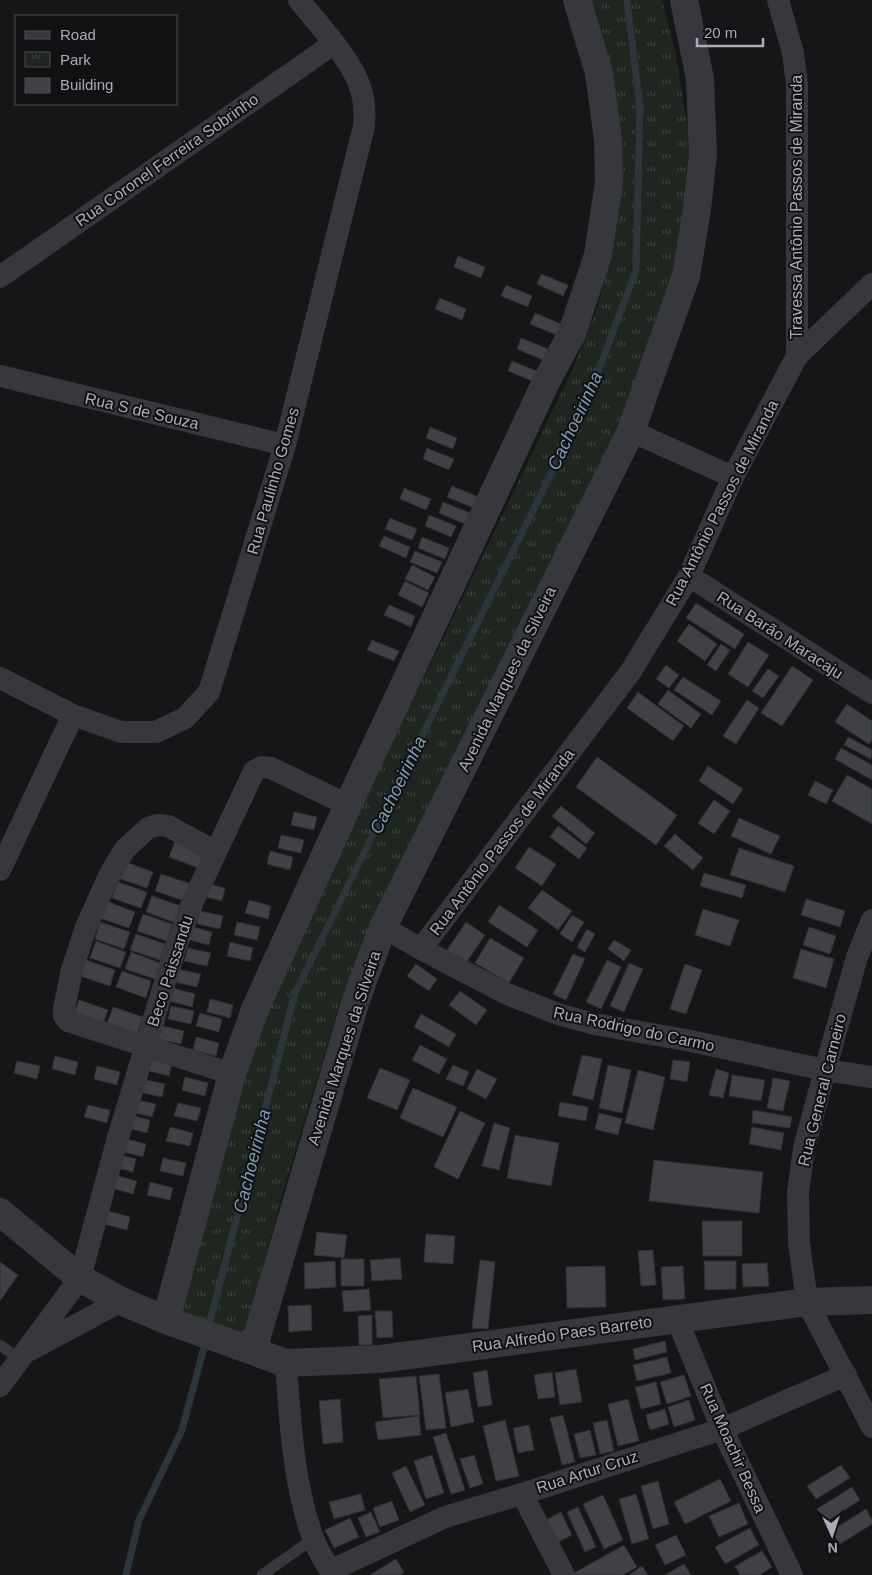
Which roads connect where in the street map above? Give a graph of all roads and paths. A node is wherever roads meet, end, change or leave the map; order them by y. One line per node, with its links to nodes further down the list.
1 (299, 0): 5 (street, Rua Paulinho Gomes)
2 (577, 0): 17 (street)
3 (684, 0): 10 (street, Avenida Marques da Silveira)
4 (778, 0): 8 (street, Travessa Antônio Passos de Miranda)
5 (333, 44): 6 (street, Rua Coronel Ferreira Sobrinho); 11 (street, Rua Paulinho Gomes)
6 (0, 277)
7 (872, 284): 8 (street, Rua Antônio Passos de Miranda)
8 (797, 356): 12 (street, Rua Antônio Passos de Miranda)
9 (0, 376): 11 (street, Rua S de Souza)
10 (631, 431): 12 (street); 21 (street, Avenida Marques da Silveira)
11 (285, 445): 16 (street, Rua Paulinho Gomes)
12 (733, 477): 13 (street, Rua Antônio Passos de Miranda)
13 (689, 576): 15 (street, Rua Barão Maracaju); 22 (street, Rua Antônio Passos de Miranda)
14 (0, 678): 16 (street, Rua Paulinho Gomes)
15 (872, 693)
16 (73, 715): 19 (street)
17 (348, 805): 18 (street, Beco Paissandu); 25 (street)
18 (216, 852): 23 (street, Beco Paissandu); 23 (street)
19 (0, 870)
20 (872, 920): 24 (street, Rua General Carneiro)
21 (383, 927): 22 (street, Rua Rodrigo do Carmo); 35 (street, Avenida Marques da Silveira)
22 (421, 949): 24 (street, Rua Rodrigo do Carmo)
23 (145, 1046): 25 (street); 28 (street, Beco Paissandu)
24 (825, 1070): 26 (street, Rua Rodrigo do Carmo); 31 (street, Rua General Carneiro)
25 (232, 1074): 33 (street)
26 (872, 1077)
27 (0, 1212): 28 (street, Rua Alfredo Paes Barreto)
28 (80, 1278): 29 (street, Rua Alfredo Paes Barreto); 36 (street)
29 (121, 1300): 33 (street, Rua Alfredo Paes Barreto); 36 (street)
30 (872, 1300): 31 (street, Rua Alfredo Paes Barreto)
31 (807, 1302): 32 (street, Rua Alfredo Paes Barreto); 38 (street, Rua General Carneiro)
32 (677, 1319): 37 (street, Rua Alfredo Paes Barreto); 41 (street, Rua Moachir Bessa)
33 (175, 1323): 35 (street, Rua Alfredo Paes Barreto)
34 (0, 1345): 36 (lane)
35 (247, 1348): 37 (street, Rua Alfredo Paes Barreto)
36 (22, 1356): 39 (street)
37 (286, 1363): 43 (street)
38 (846, 1376): 40 (street, Rua General Carneiro); 41 (street, Rua Artur Cruz)
39 (0, 1386)
40 (872, 1427)
41 (722, 1428): 42 (street, Rua Artur Cruz); 47 (street, Rua Moachir Bessa)
42 (522, 1494): 44 (street, Rua Artur Cruz); 46 (street)
43 (313, 1539): 44 (street); 45 (lane)
44 (331, 1573)
45 (262, 1575)
46 (564, 1575)
47 (792, 1575)

